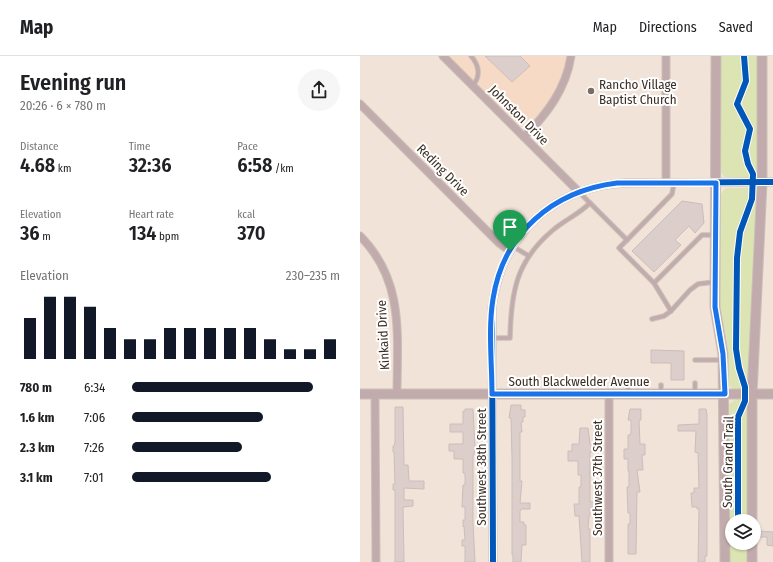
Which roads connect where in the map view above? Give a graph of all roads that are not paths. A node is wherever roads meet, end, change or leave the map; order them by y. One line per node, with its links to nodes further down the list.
1 (443, 56): 7 (street, Johnston Drive)
2 (471, 56): 7 (lane)
3 (571, 56): 9 (street)
4 (666, 56): 10 (street)
5 (716, 56): 13 (street)
6 (762, 56): 11 (street)
7 (472, 85): 9 (street, Johnston Drive)
8 (360, 104): 19 (street, Reding Drive)
9 (524, 137): 14 (street, Johnston Drive)
10 (670, 182): 13 (street, Southwest 38th Street); 14 (street, Southwest 38th Street); 18 (lane)
11 (762, 182): 12 (street, Southwest 38th Street); 13 (street, Southwest 38th Street); 36 (street)
12 (773, 182)
13 (716, 183): 16 (street)
14 (578, 192): 15 (lane); 19 (street, Southwest 38th Street)
15 (590, 203): 18 (lane); 20 (lane)
16 (716, 235): 21 (street); 22 (lane)
17 (360, 236): 31 (street, Kinkaid Drive)
18 (627, 240): 22 (lane)
19 (512, 248): 20 (lane); 25 (street, Southwest 38th Street)
20 (529, 256): 25 (lane)
21 (716, 282): 23 (lane); 27 (street)
22 (654, 283): 23 (lane)
23 (671, 311): 24 (lane)
24 (652, 319)
25 (492, 338): 32 (street, Southwest 38th Street)
26 (695, 360): 27 (lane)
27 (723, 360): 35 (street)
28 (695, 383): 34 (lane)
29 (360, 394): 30 (street, South Blackwelder Avenue)
30 (375, 394): 31 (street, South Blackwelder Avenue); 40 (street)
31 (397, 394): 32 (street, South Blackwelder Avenue)
32 (492, 394): 33 (street, South Blackwelder Avenue); 41 (street, Southwest 38th Street)
33 (609, 394): 34 (street, South Blackwelder Avenue); 42 (street, Southwest 37th Street)
34 (695, 394): 35 (street, South Blackwelder Avenue)
35 (725, 394): 36 (street, South Blackwelder Avenue); 43 (street)
36 (752, 394): 37 (street, South Blackwelder Avenue); 38 (street)
37 (773, 394)
38 (752, 514)
39 (752, 550): 44 (street)
40 (376, 562)
41 (492, 562)
42 (609, 562)
43 (725, 562)
44 (752, 562)

